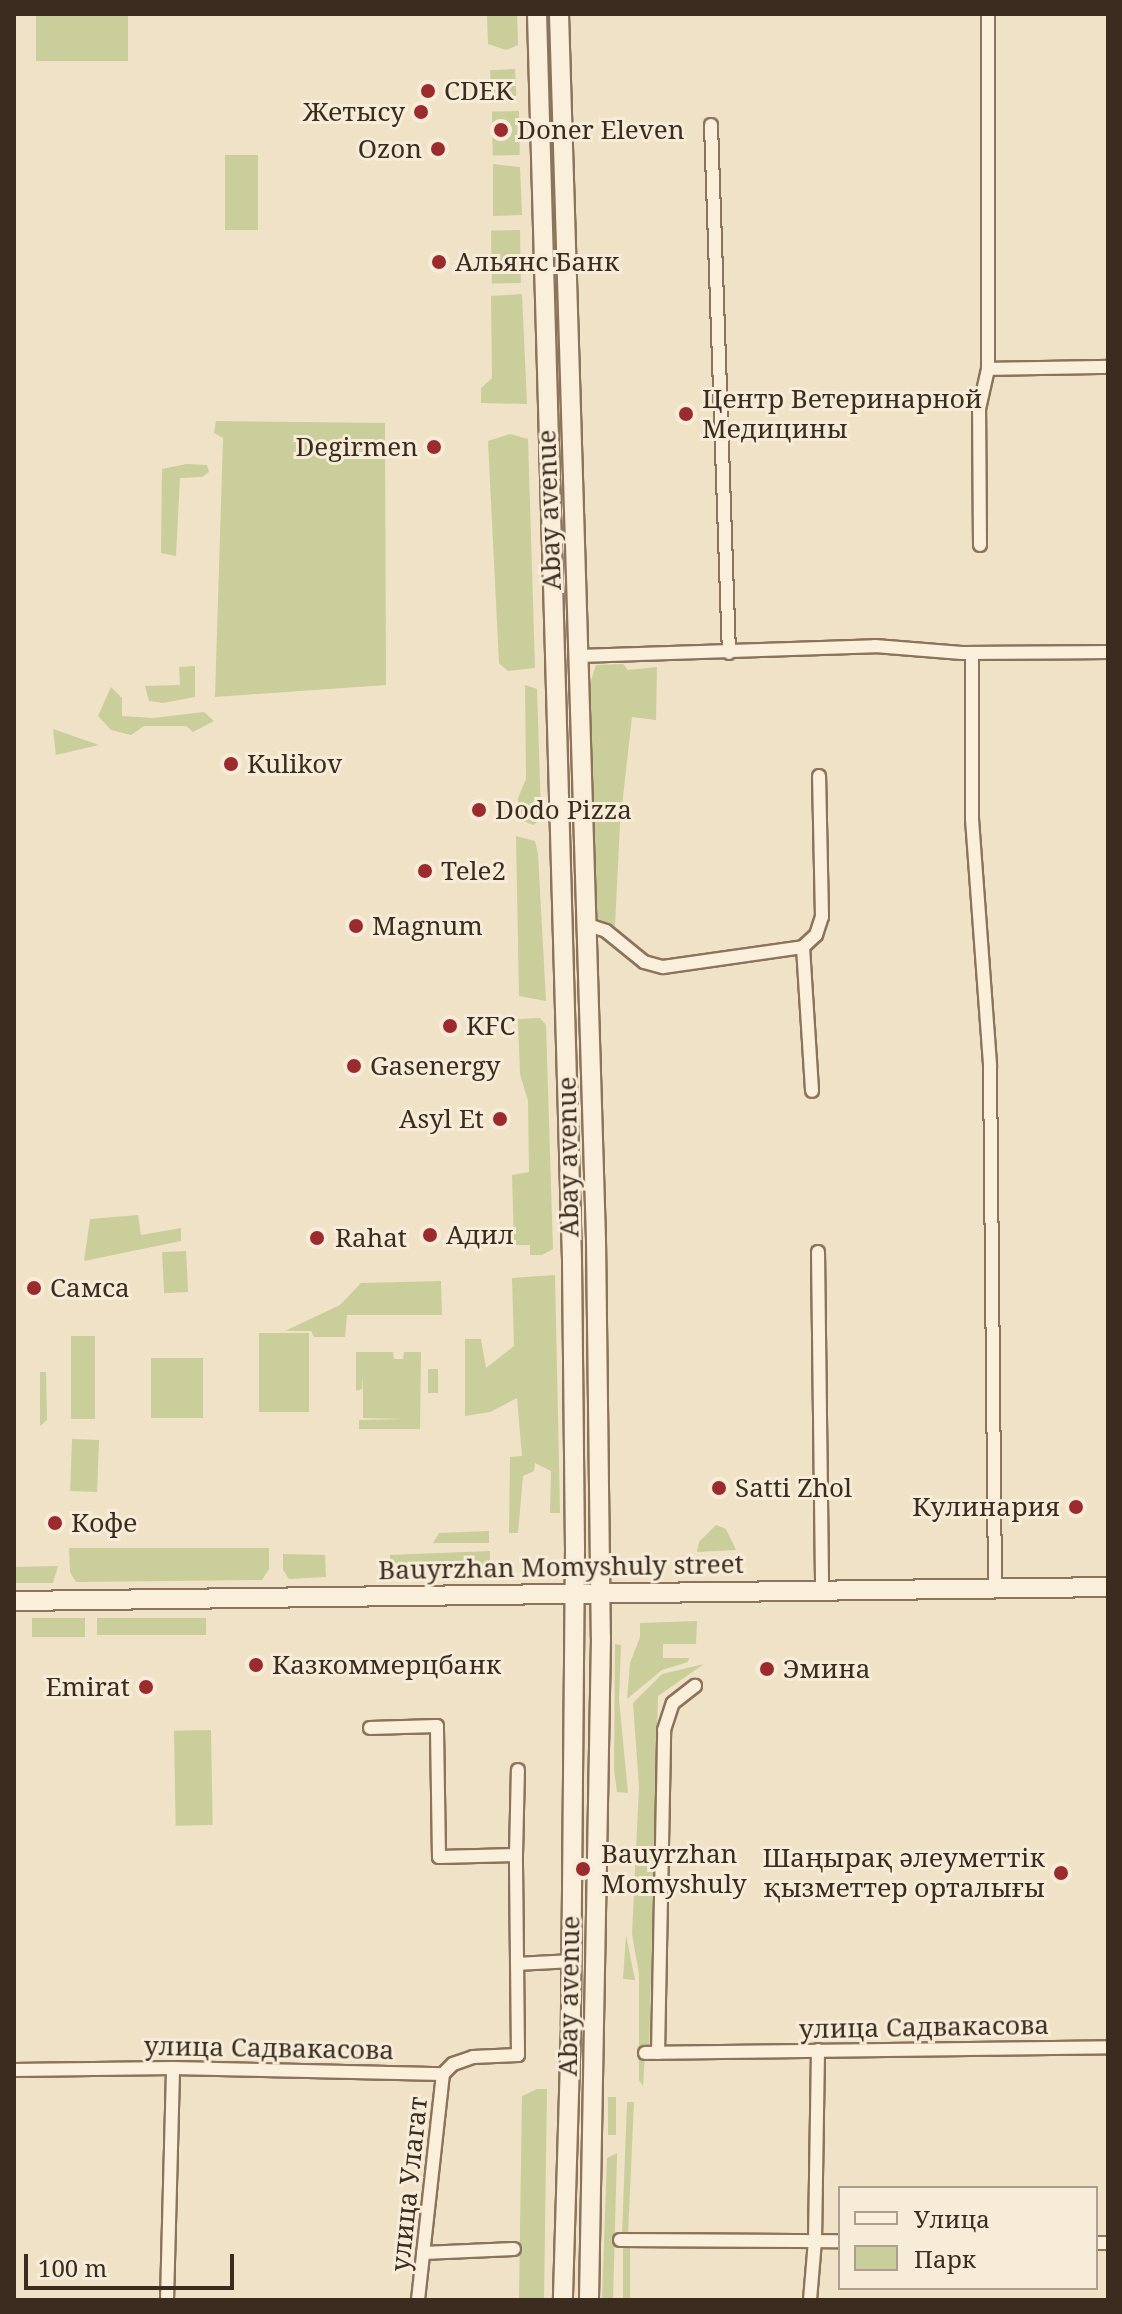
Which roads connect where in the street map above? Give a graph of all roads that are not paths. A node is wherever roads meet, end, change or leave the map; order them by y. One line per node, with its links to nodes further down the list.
1 (537, 14): 20 (main road, Abay avenue)
2 (559, 14): 11 (main road, Abay avenue)
3 (988, 14): 6 (street)
4 (711, 125): 9 (street)
5 (1108, 367): 6 (street)
6 (988, 369): 7 (street)
7 (980, 545)
8 (1108, 652): 10 (street)
9 (729, 653): 10 (street); 11 (street)
10 (972, 653): 18 (street)
11 (579, 656): 13 (main road, Abay avenue)
12 (819, 776): 14 (street)
13 (588, 925): 14 (street); 21 (main road, Abay avenue)
14 (803, 947): 15 (street)
15 (812, 1091)
16 (818, 1252): 19 (street)
17 (1108, 1587): 18 (main road, Bauyrzhan Momyshuly street)
18 (995, 1588): 19 (main road, Bauyrzhan Momyshuly street)
19 (822, 1590): 21 (main road, Bauyrzhan Momyshuly street)
20 (575, 1593): 21 (main road, Bauyrzhan Momyshuly street); 22 (main road, Bauyrzhan Momyshuly street); 27 (main road, Abay avenue)
21 (600, 1593): 42 (main road, Abay avenue)
22 (14, 1601)
23 (695, 1686): 30 (street, улица Садвакасова)
24 (370, 1728): 26 (street)
25 (518, 1770): 26 (street)
26 (516, 1855): 28 (street)
27 (572, 1961): 28 (street); 41 (main road, Abay avenue)
28 (517, 1964): 33 (street, улица Садвакасова)
29 (1108, 2047): 30 (street, улица Садвакасова)
30 (818, 2050): 35 (street)
31 (173, 2068): 32 (street, улица Садвакасова); 33 (street, улица Садвакасова); 39 (street)
32 (14, 2070)
33 (443, 2074): 38 (street, улица Улагат)
34 (620, 2240): 35 (street)
35 (815, 2241): 36 (street); 43 (street)
36 (838, 2241)
37 (514, 2249): 38 (street)
38 (423, 2253): 40 (street, улица Улагат)
39 (167, 2300)
40 (418, 2300)
41 (563, 2300)
42 (589, 2300)
43 (810, 2300)

